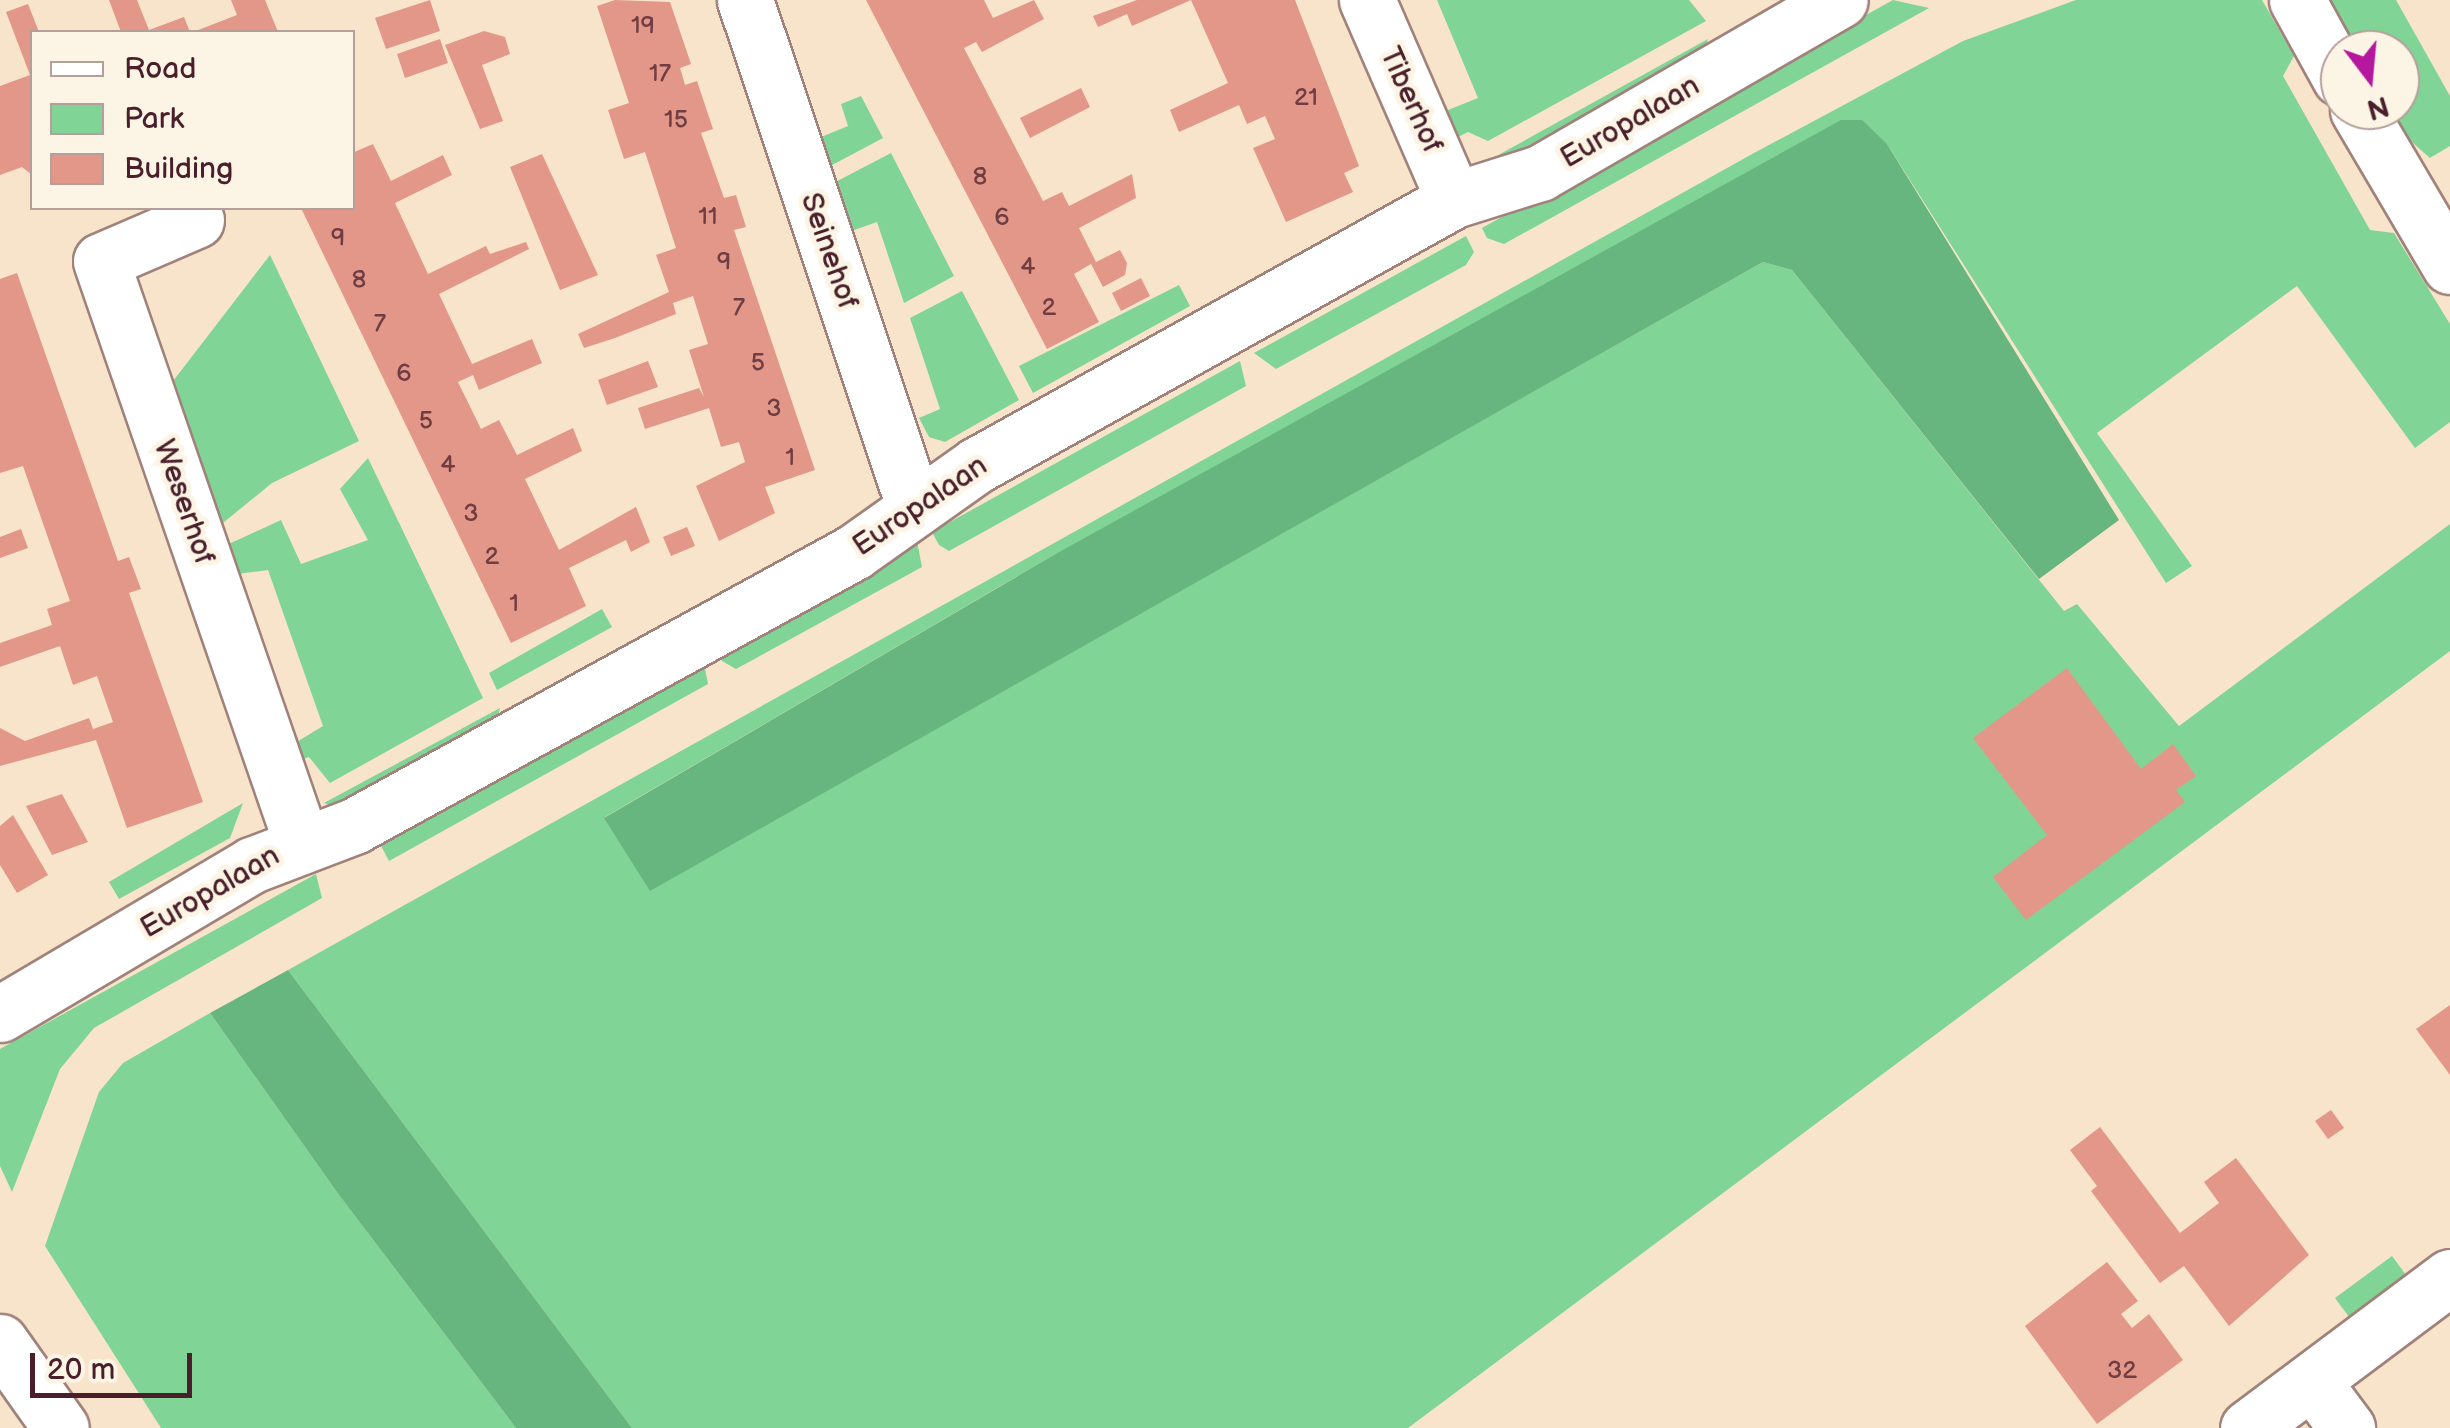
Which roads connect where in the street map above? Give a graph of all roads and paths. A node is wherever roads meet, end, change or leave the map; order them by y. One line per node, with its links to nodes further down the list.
1 (744, 0): 10 (street, Seinehof)
2 (1367, 0): 7 (street, Tiberhof)
3 (1840, 0): 7 (street, Europalaan)
4 (2297, 0): 5 (street)
5 (2320, 42)
6 (2370, 130): 9 (street)
7 (1454, 200): 10 (street, Europalaan)
8 (196, 220): 11 (street, Weserhof)
9 (2450, 266)
10 (913, 503): 11 (street, Europalaan)
11 (301, 841): 12 (street, Europalaan)
12 (0, 1014)
13 (2450, 1277): 15 (street)
14 (0, 1342): 16 (street)
15 (2312, 1381): 17 (street); 18 (street)
16 (61, 1428)
17 (2248, 1428)
18 (2347, 1428)

